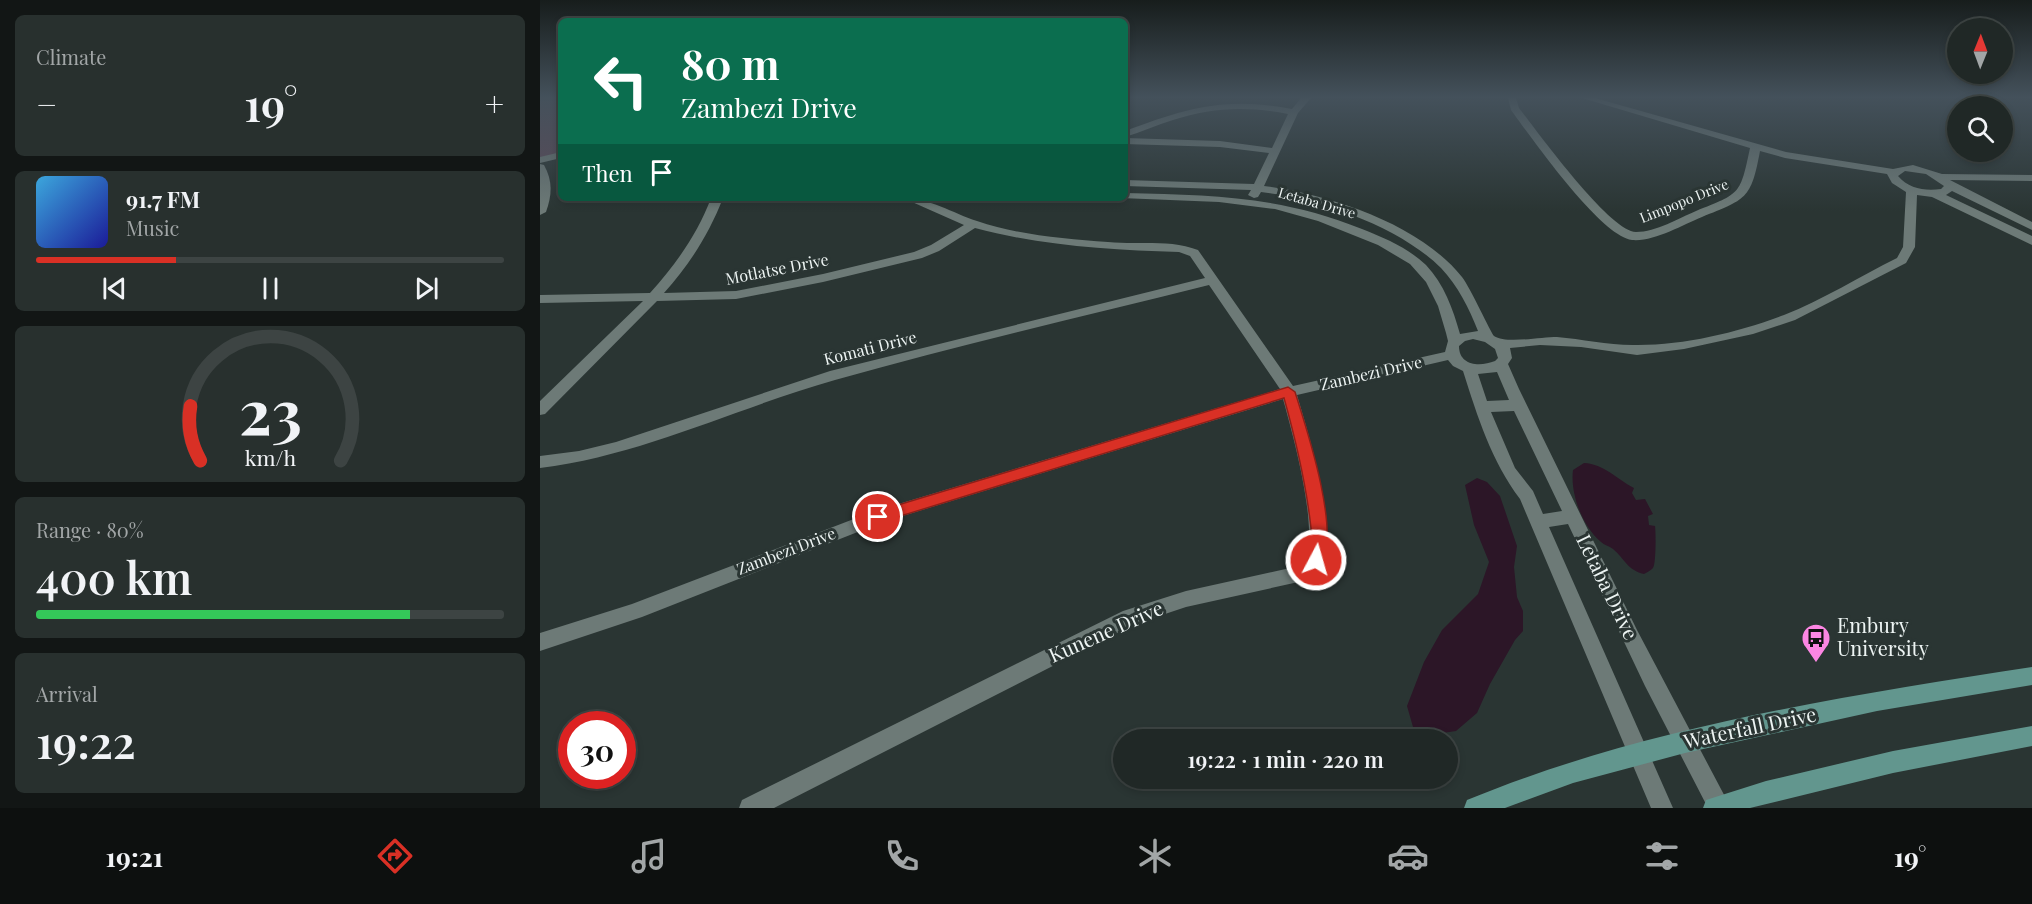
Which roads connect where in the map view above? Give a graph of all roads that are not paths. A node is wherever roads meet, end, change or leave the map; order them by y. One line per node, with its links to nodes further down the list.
1 (1282, 136): 6 (street)
2 (1535, 136): 5 (street, Limpopo Drive)
3 (1713, 136): 5 (street)
4 (1128, 141): 6 (street)
5 (1755, 148): 10 (street)
6 (1275, 150): 15 (street)
7 (558, 156): 8 (street)
8 (540, 160)
9 (540, 166): 22 (street)
10 (1893, 172): 11 (street); 16 (street)
11 (1941, 177): 12 (street); 14 (street)
12 (2032, 178)
13 (1128, 183): 15 (street, Letaba Drive)
14 (1950, 186): 17 (street); 24 (street)
15 (1259, 189): 21 (street); 29 (street, Letaba Drive)
16 (1912, 190): 17 (street); 30 (street)
17 (1935, 194): 25 (street)
18 (1128, 196): 21 (street, Letaba Drive)
19 (716, 201): 27 (street)
20 (916, 201): 23 (street)
21 (1250, 202): 31 (street, Letaba Drive)
22 (540, 212)
23 (973, 224): 26 (street); 27 (street, Motlatse Drive)
24 (2032, 226)
25 (2032, 241)
26 (1212, 280): 34 (street); 38 (street, Komati Drive)
27 (652, 298): 28 (street, Motlatse Drive); 37 (street)
28 (540, 299)
29 (1486, 338): 30 (street); 31 (street)
30 (1500, 345): 32 (street)
31 (1453, 348): 33 (street); 34 (street, Zambezi Drive)
32 (1501, 364): 33 (street); 35 (street, Letaba Drive)
33 (1469, 368): 36 (street, Letaba Drive)
34 (1288, 392): 41 (street, Zambezi Drive); 46 (street, Kunene Drive)
35 (1520, 405): 36 (street); 39 (street, Letaba Drive)
36 (1482, 407): 40 (street, Letaba Drive)
37 (540, 410)
38 (540, 462)
39 (1572, 518): 40 (street); 44 (street, Letaba Drive)
40 (1538, 521): 45 (street, Letaba Drive)
41 (540, 642)
42 (2032, 676): 44 (main road, Waterfall Drive)
43 (2032, 736): 49 (main road)
44 (1685, 742): 45 (main road, Waterfall Drive); 49 (street, Letaba Drive)
45 (1636, 754): 47 (main road, Waterfall Drive); 48 (street, Letaba Drive)
46 (750, 808)
47 (1475, 808)
48 (1662, 808)
49 (1718, 808)

